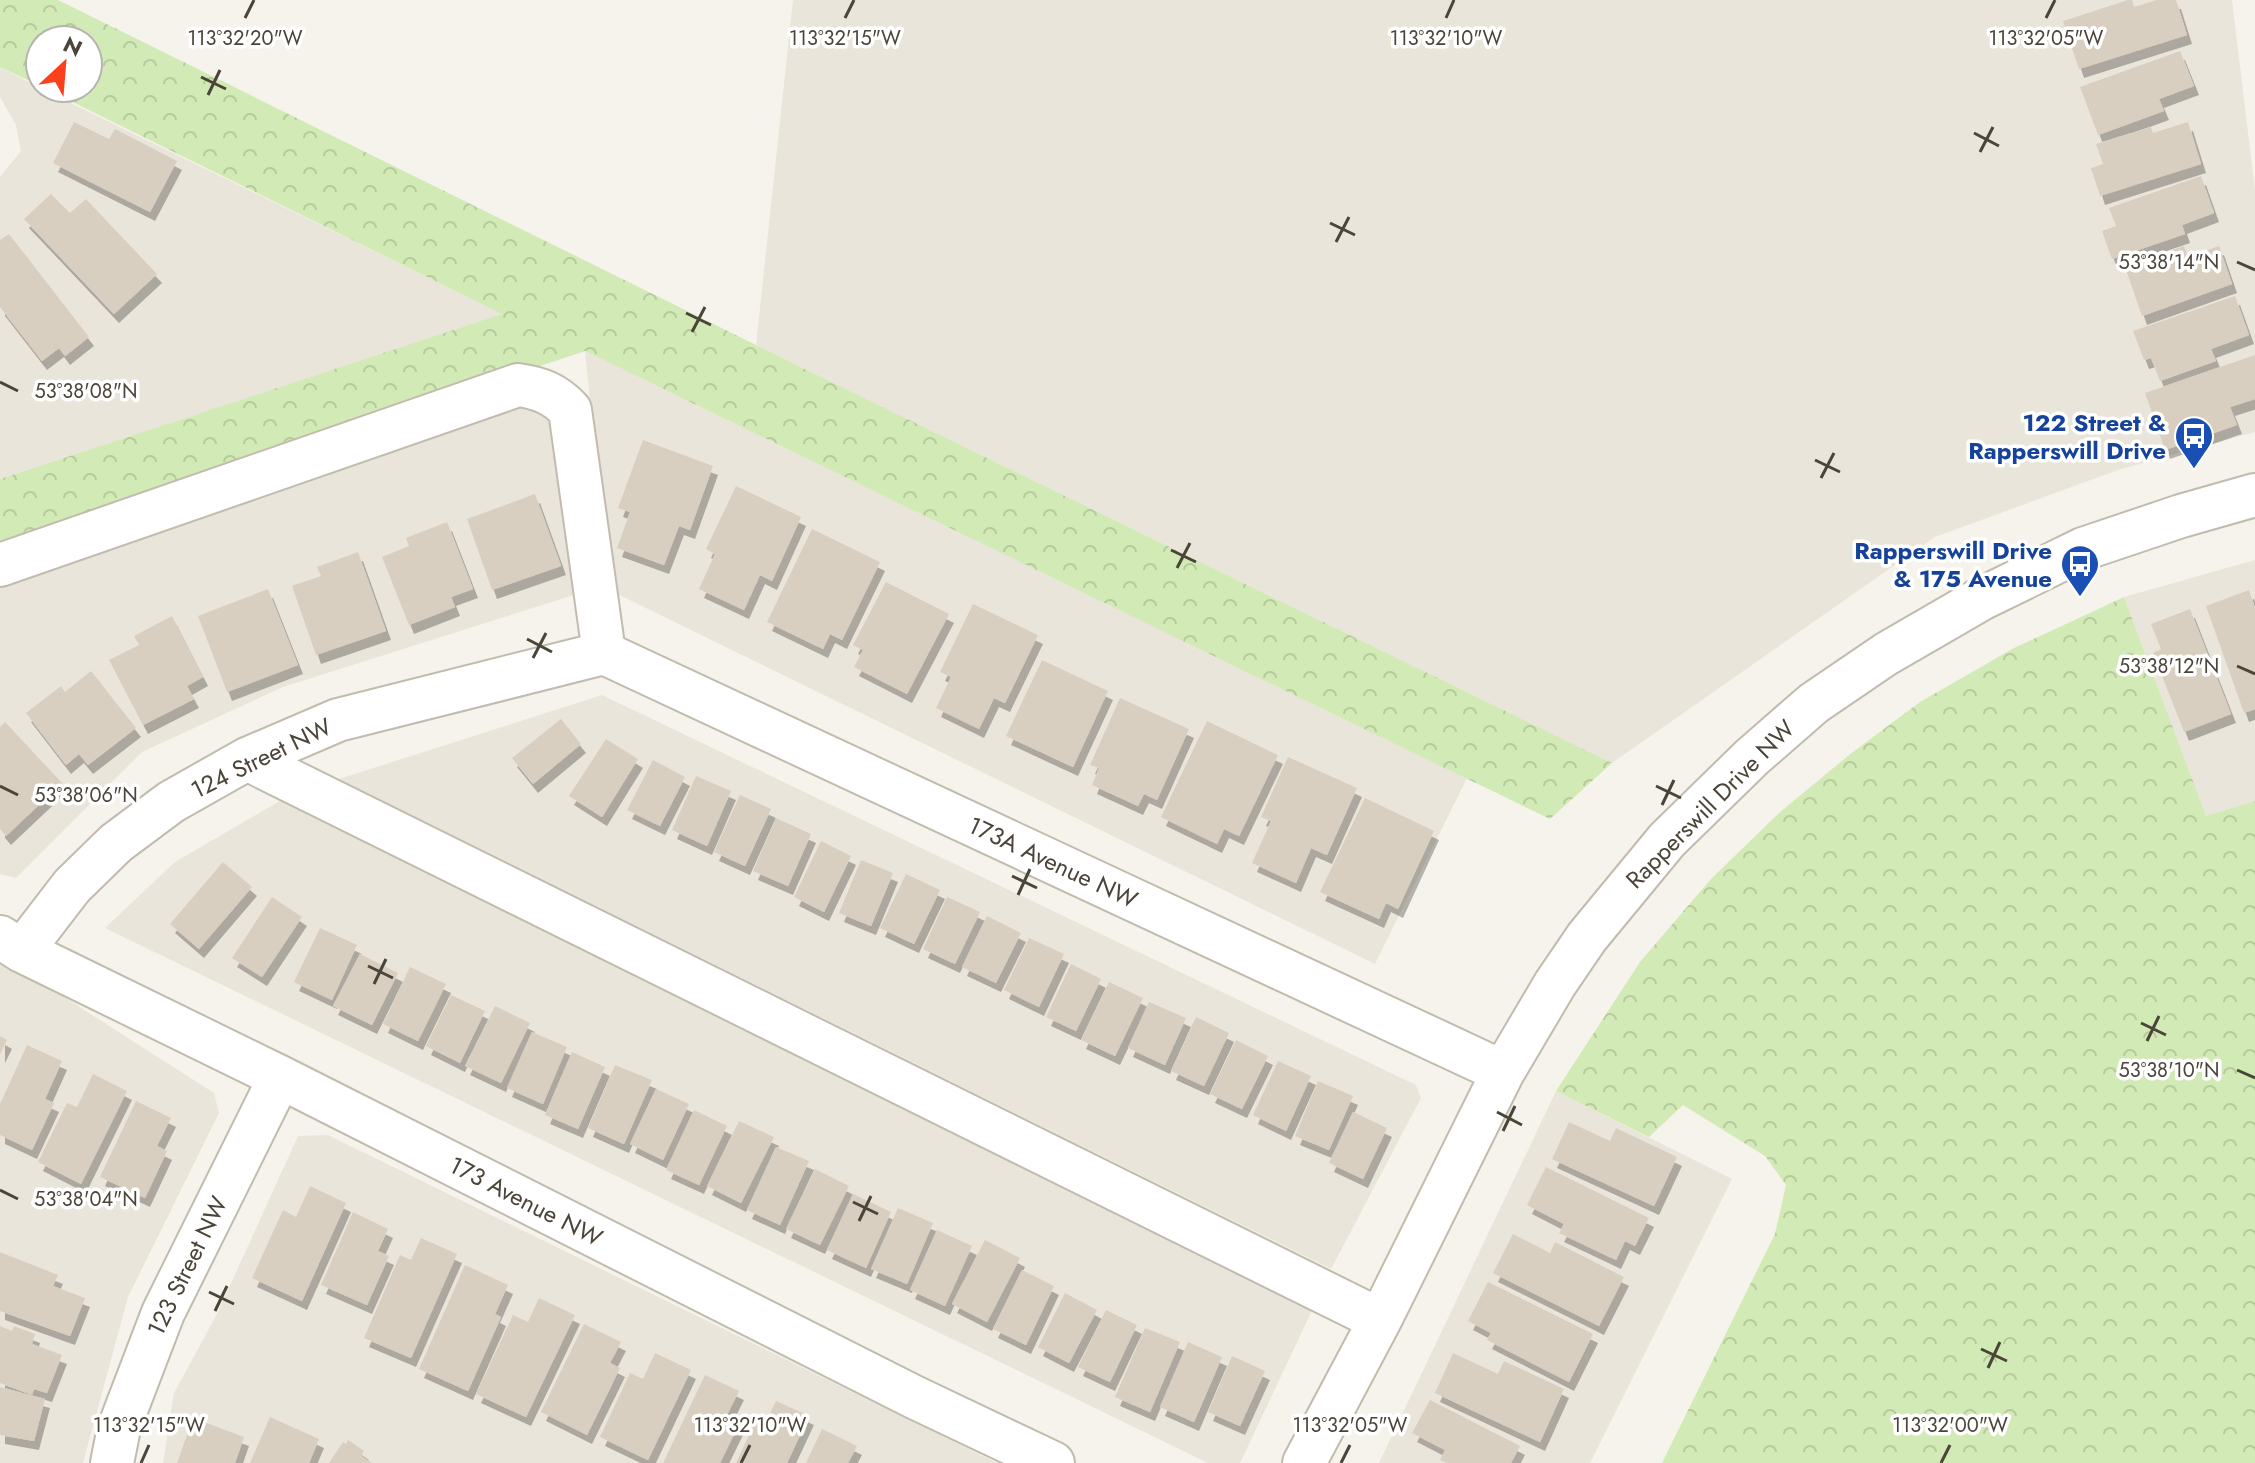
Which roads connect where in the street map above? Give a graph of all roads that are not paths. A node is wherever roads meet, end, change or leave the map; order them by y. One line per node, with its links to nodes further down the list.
1 (2255, 495): 6 (street, Rapperswill Drive NW)
2 (0, 565): 3 (street)
3 (604, 653): 4 (street, 124 Street NW); 6 (street, 173A Avenue NW)
4 (247, 759): 5 (street, 124 Street NW); 8 (street)
5 (11, 944): 7 (street, 173 Avenue NW)
6 (1503, 1072): 8 (street, Rapperswill Drive NW)
7 (280, 1077): 9 (street, 123 Street NW); 10 (street, 173 Avenue NW)
8 (1380, 1320): 11 (street, Rapperswill Drive NW)
9 (112, 1463)
10 (1053, 1463)
11 (1304, 1463)

